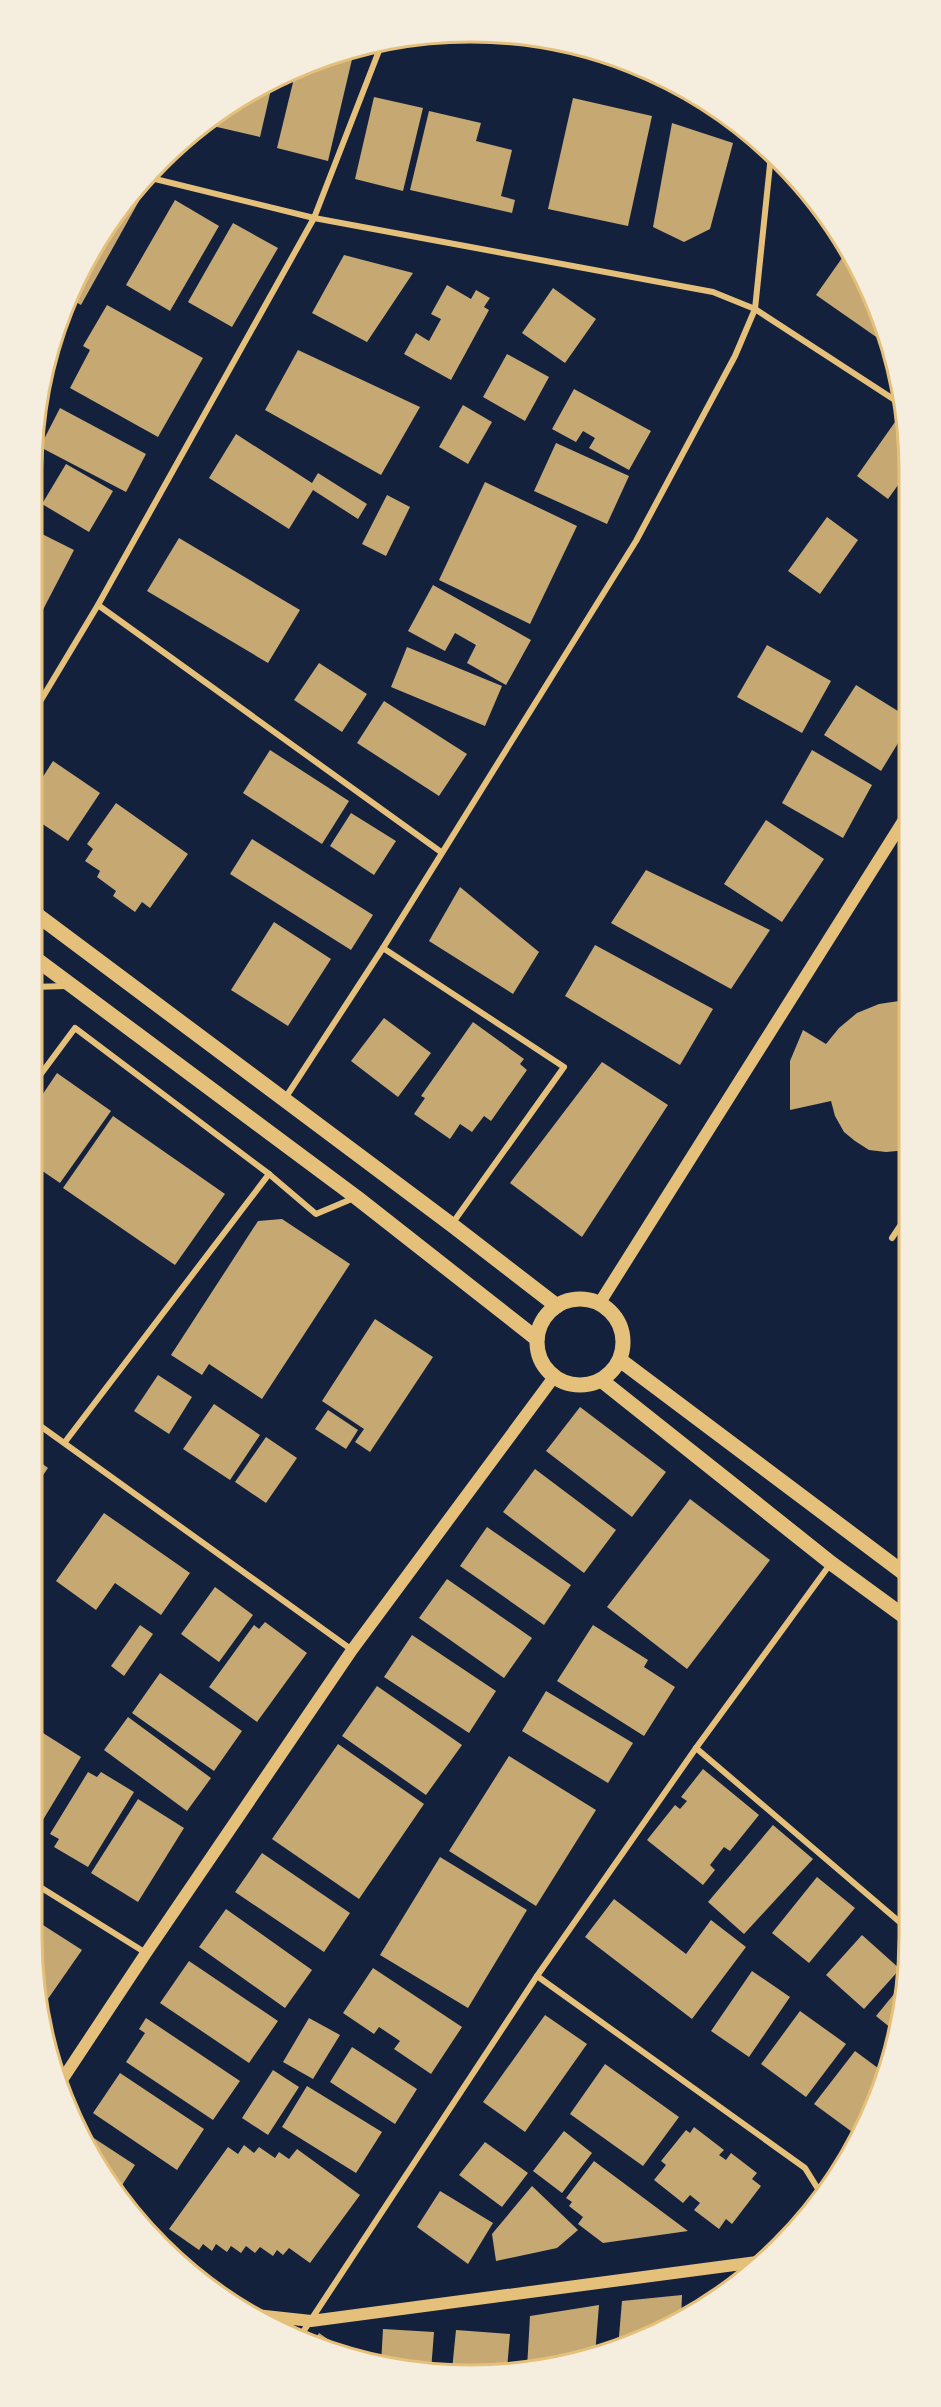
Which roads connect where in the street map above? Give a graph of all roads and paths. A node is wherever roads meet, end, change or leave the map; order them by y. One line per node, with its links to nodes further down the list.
1 (378, 52): 4 (street)
2 (770, 165): 5 (street)
3 (157, 179): 4 (street)
4 (314, 218): 5 (street); 7 (street)
5 (755, 309): 6 (street); 10 (street)
6 (893, 399)
7 (98, 605): 8 (street); 10 (street)
8 (42, 698)
9 (899, 827): 23 (main road)
10 (441, 852): 12 (street)
11 (42, 919): 17 (main road)
12 (383, 948): 17 (street); 20 (street)
13 (42, 964): 14 (main road)
14 (72, 986): 15 (street); 19 (main road)
15 (42, 987)
16 (42, 1073): 18 (street)
17 (283, 1100): 20 (main road)
18 (269, 1174): 19 (street); 30 (street)
19 (356, 1197): 25 (main road)
20 (452, 1224): 24 (main road)
21 (899, 1228): 22 (street)
22 (892, 1238)
23 (599, 1304): 24 (main road); 26 (main road)
24 (557, 1306): 25 (main road)
25 (537, 1339): 27 (main road)
26 (620, 1360): 28 (main road); 32 (main road)
27 (554, 1377): 28 (main road); 34 (main road)
28 (601, 1380): 31 (main road)
29 (42, 1427): 30 (street)
30 (65, 1442): 34 (street)
31 (831, 1563): 33 (main road); 35 (street)
32 (899, 1569)
33 (899, 1613)
34 (352, 1650): 38 (main road)
35 (696, 1748): 37 (street); 39 (street)
36 (42, 1888): 38 (street)
37 (899, 1921)
38 (146, 1953): 40 (main road)
39 (537, 1976): 41 (street); 44 (street)
40 (65, 2075)
41 (817, 2188)
42 (747, 2263): 44 (main road)
43 (273, 2317): 44 (main road)
44 (311, 2321): 45 (street)
45 (304, 2331)

